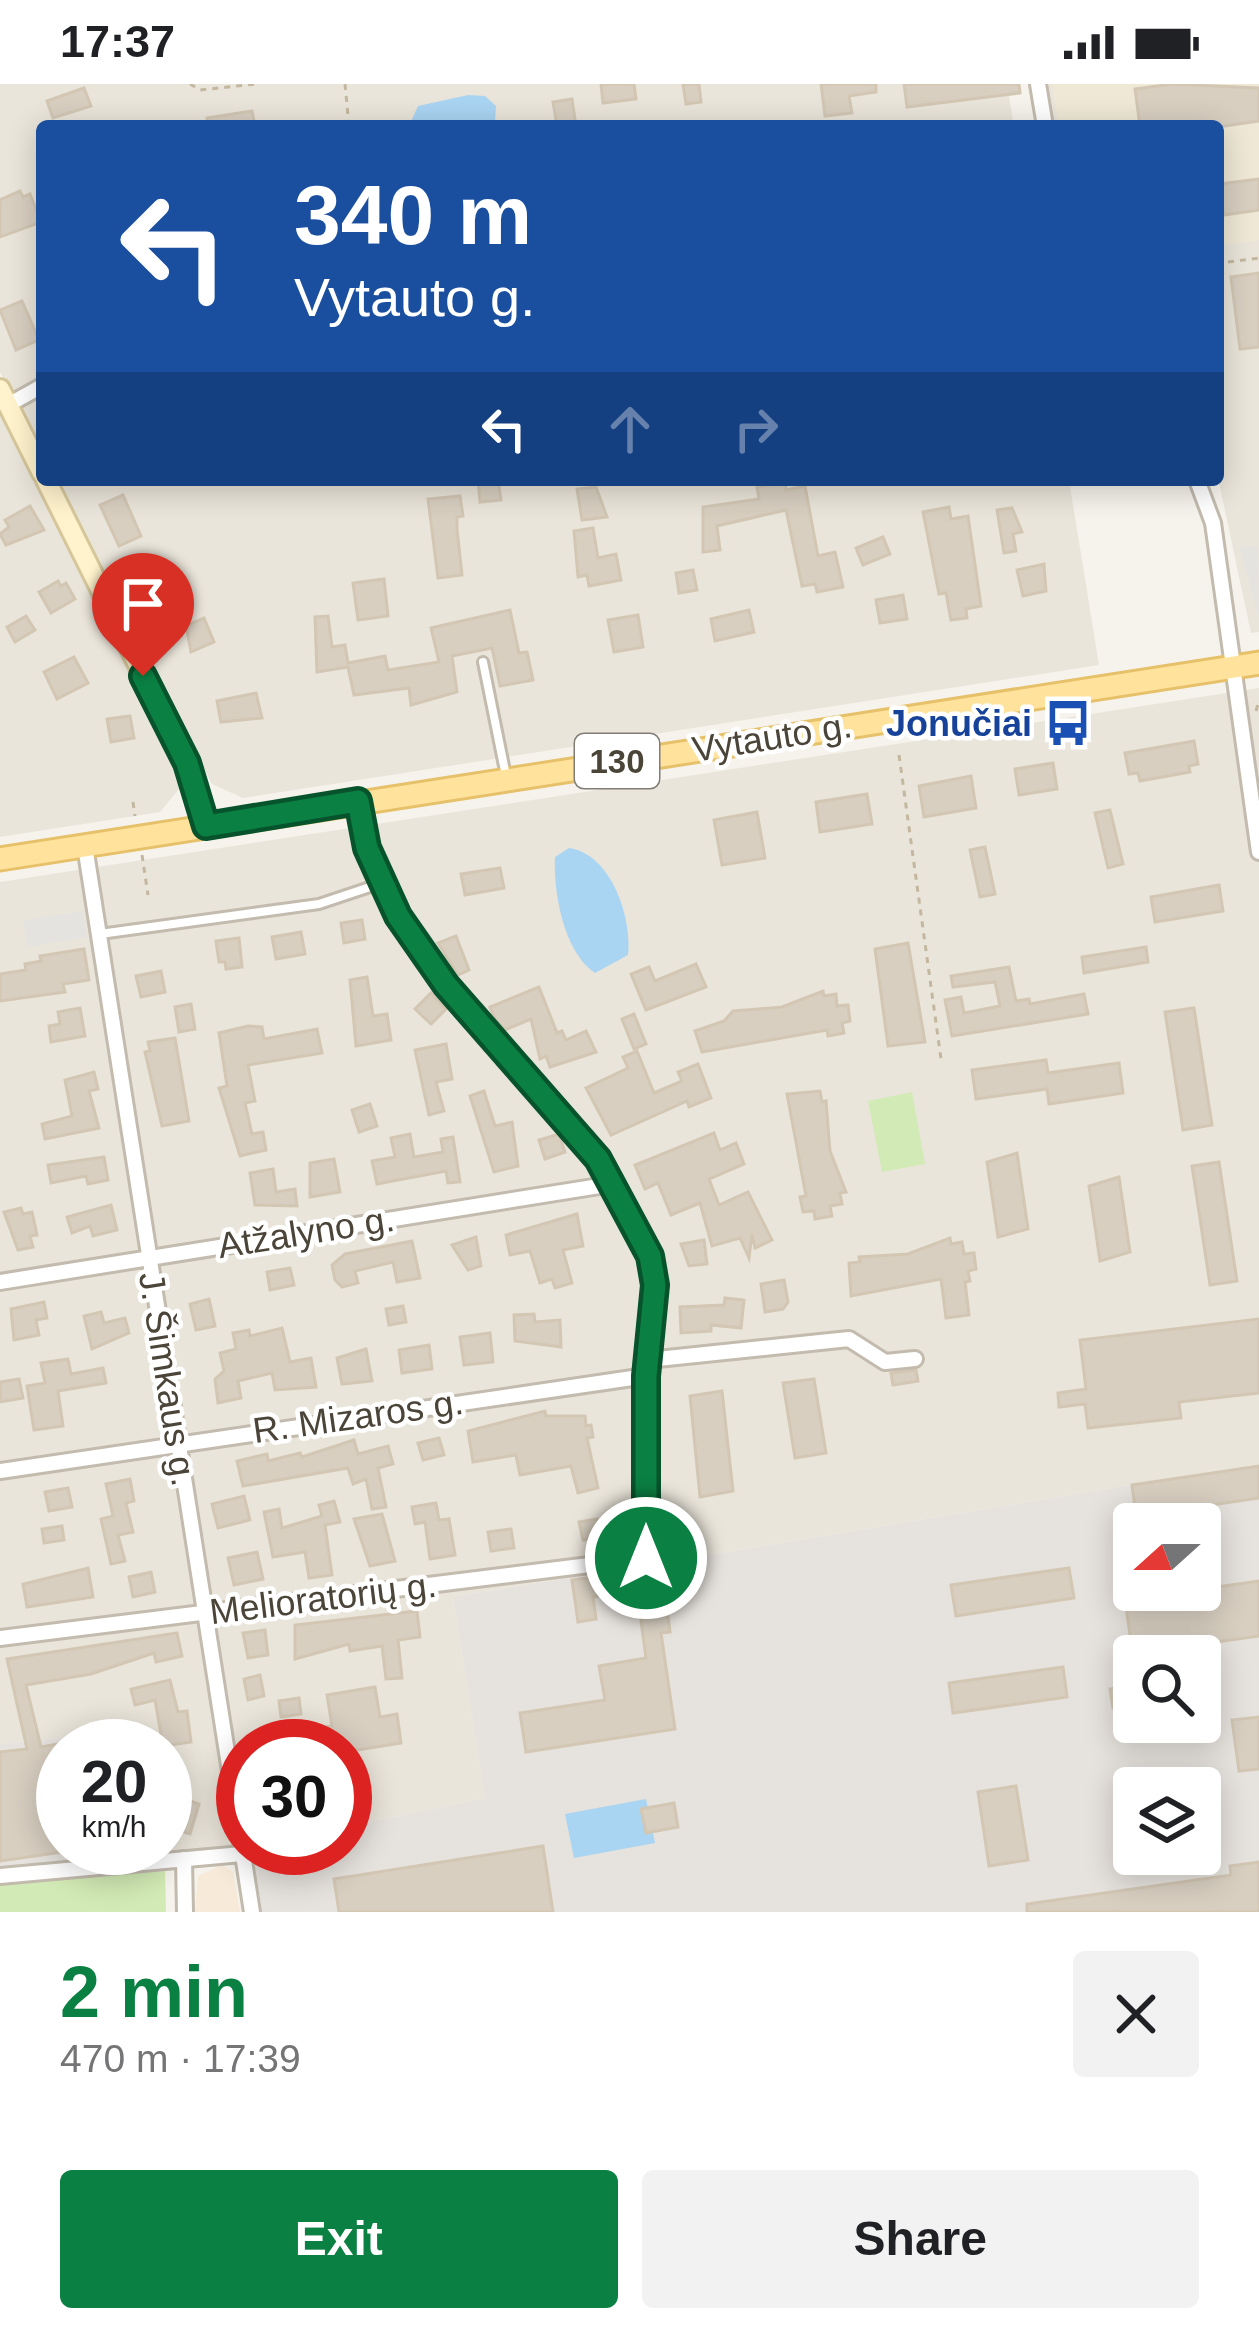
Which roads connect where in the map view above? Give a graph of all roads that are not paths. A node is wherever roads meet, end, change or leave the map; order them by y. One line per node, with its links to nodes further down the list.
1 (1038, 84): 2 (street)
2 (1044, 120)
3 (36, 388): 4 (street)
4 (3, 402): 5 (main road)
5 (36, 462)
6 (49, 486): 13 (main road)
7 (1199, 486): 10 (street)
8 (483, 662): 11 (lane)
9 (1259, 663): 10 (main road, Vytauto g. / 130)
10 (1234, 667): 11 (main road, Vytauto g. / 130); 15 (street)
11 (506, 778): 12 (main road, Vytauto g. / 130)
12 (358, 801): 13 (main road, Vytauto g. / 130); 17 (street)
13 (206, 826): 14 (main road, Vytauto g. / 130)
14 (85, 846): 16 (main road, Vytauto g. / 130); 18 (street, J. Šimkaus g.)
15 (1259, 852)
16 (0, 859)
17 (382, 883): 18 (lane); 19 (street)
18 (98, 934): 20 (street, J. Šimkaus g.)
19 (612, 1184): 20 (street, Atžalyno g.); 23 (street)
20 (148, 1256): 21 (street, Atžalyno g.); 24 (street, J. Šimkaus g.)
21 (0, 1282)
22 (915, 1359): 23 (street, R. Mizaros g.)
23 (647, 1368): 24 (street, R. Mizaros g.); 26 (street, Melioratorių g.)
24 (177, 1441): 25 (street, R. Mizaros g.); 26 (street, J. Šimkaus g.)
25 (0, 1471)
26 (205, 1612): 27 (street, Melioratorių g.); 28 (street, J. Šimkaus g.)
27 (0, 1638)
28 (221, 1719)
29 (36, 1873): 32 (street)
30 (184, 1875): 33 (street)
31 (246, 1875): 34 (street, J. Šimkaus g.)
32 (0, 1876)
33 (184, 1912)
34 (252, 1912)

